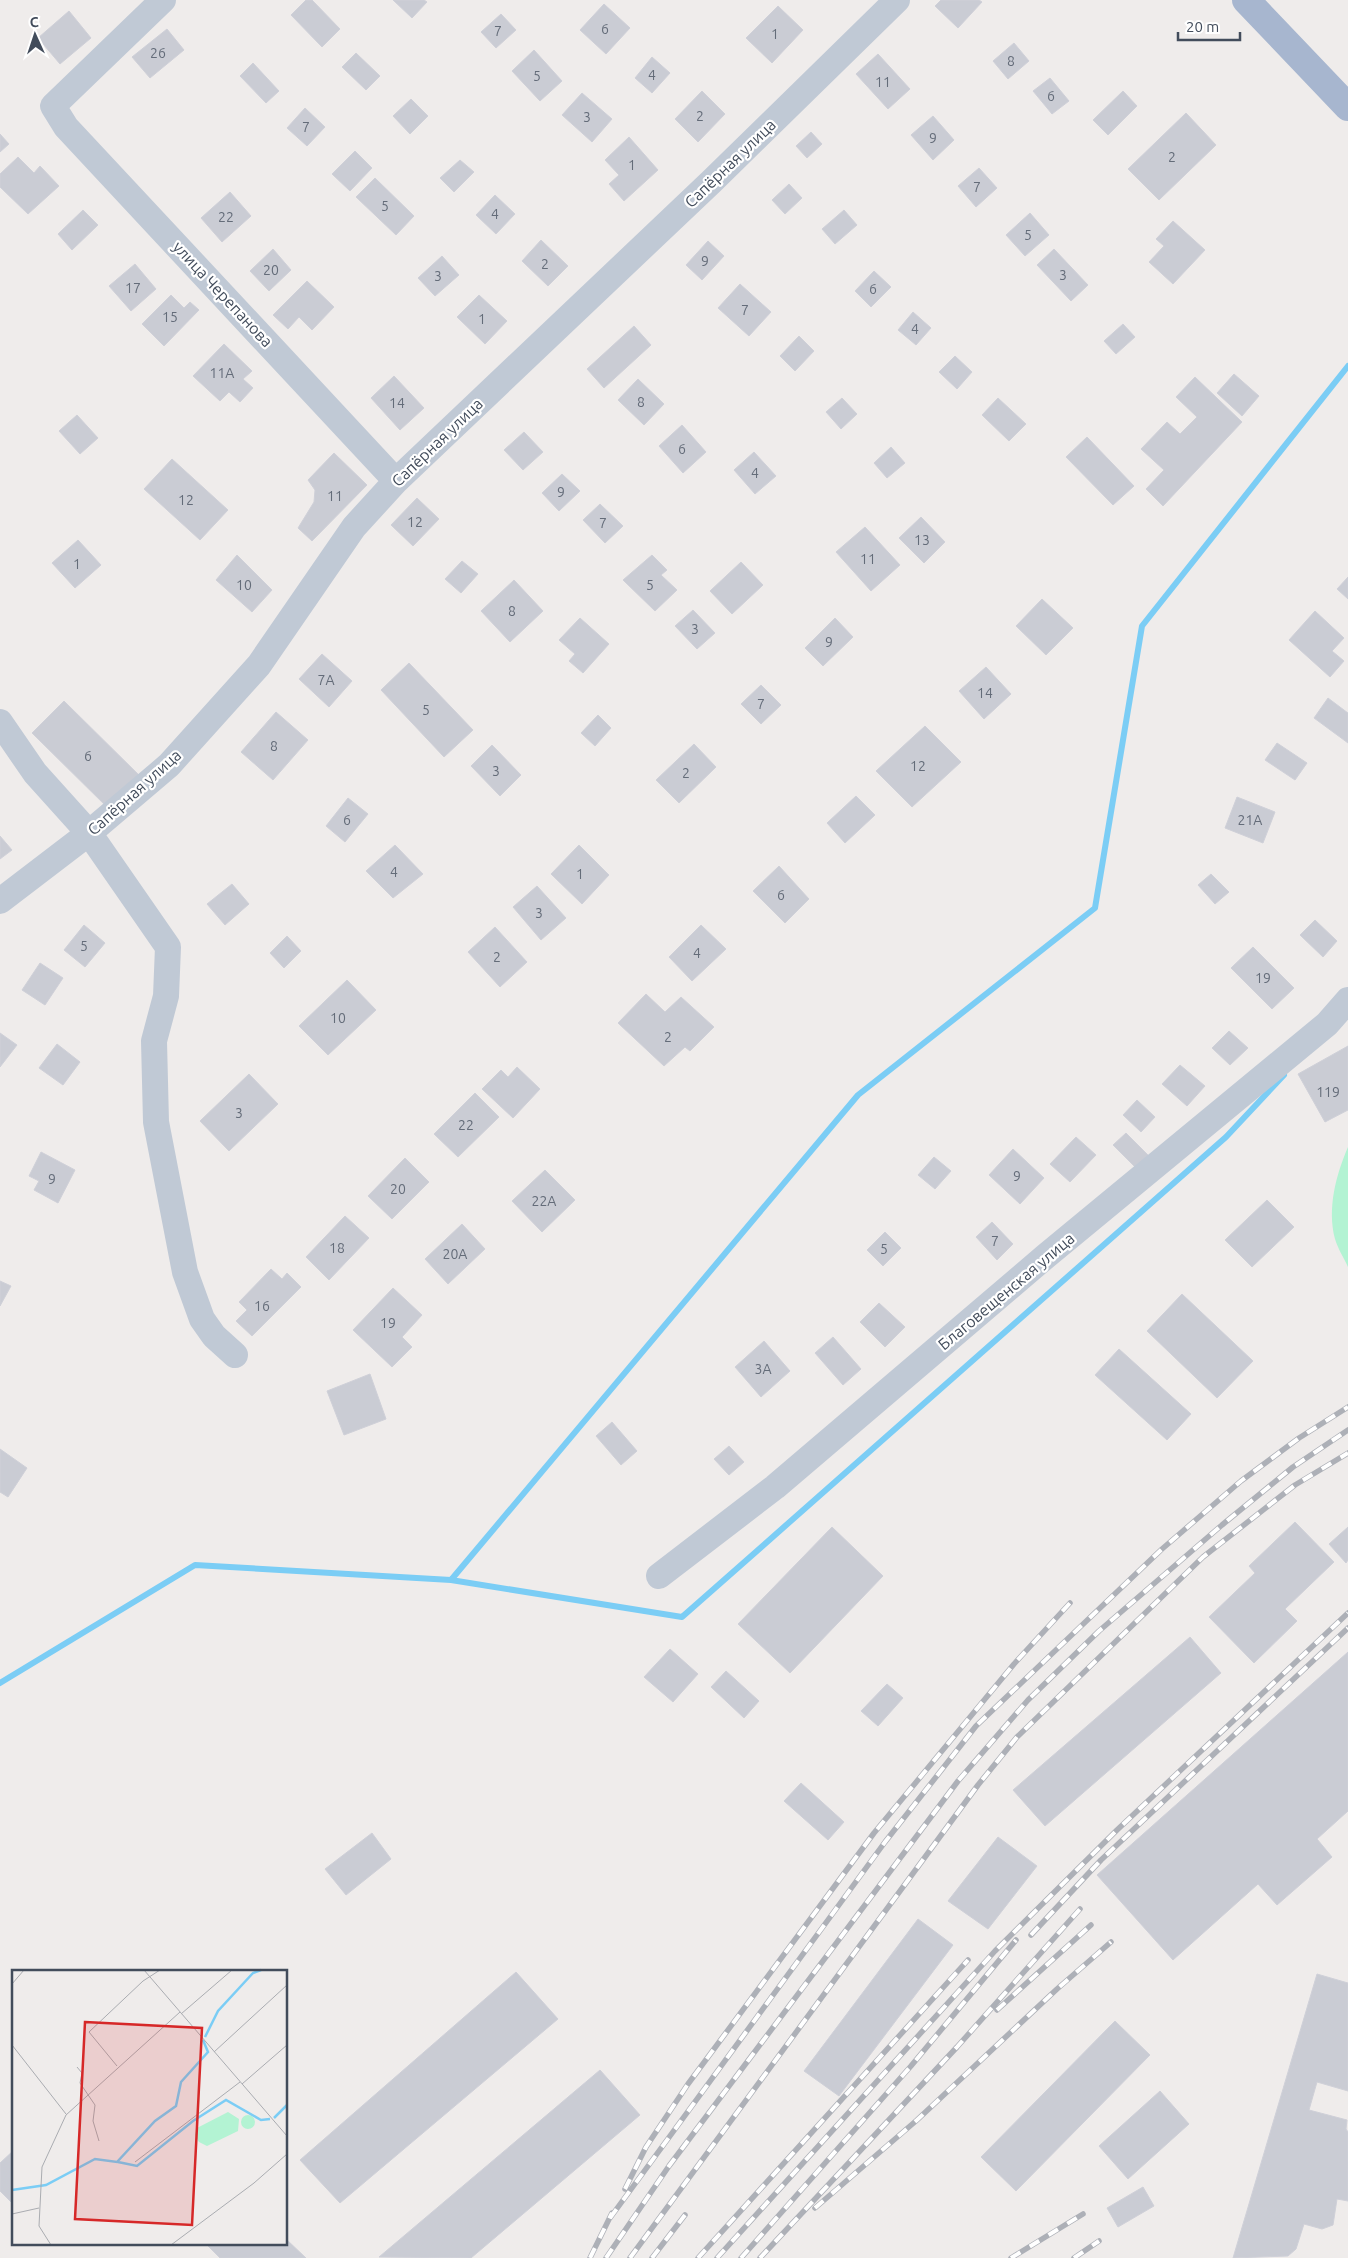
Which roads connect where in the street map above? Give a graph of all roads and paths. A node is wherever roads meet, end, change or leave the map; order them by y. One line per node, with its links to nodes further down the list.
1 (163, 0): 5 (street, улица Черепанова)
2 (897, 0): 5 (street, Сапёрная улица)
3 (1246, 0): 4 (main road)
4 (1348, 107)
5 (396, 481): 7 (street, Сапёрная улица)
6 (0, 722): 7 (street)
7 (89, 833): 8 (street, Сапёрная улица); 10 (street)
8 (0, 901)
9 (1348, 1000): 11 (street, Благовещенская улица)
10 (235, 1355)
11 (659, 1576)

